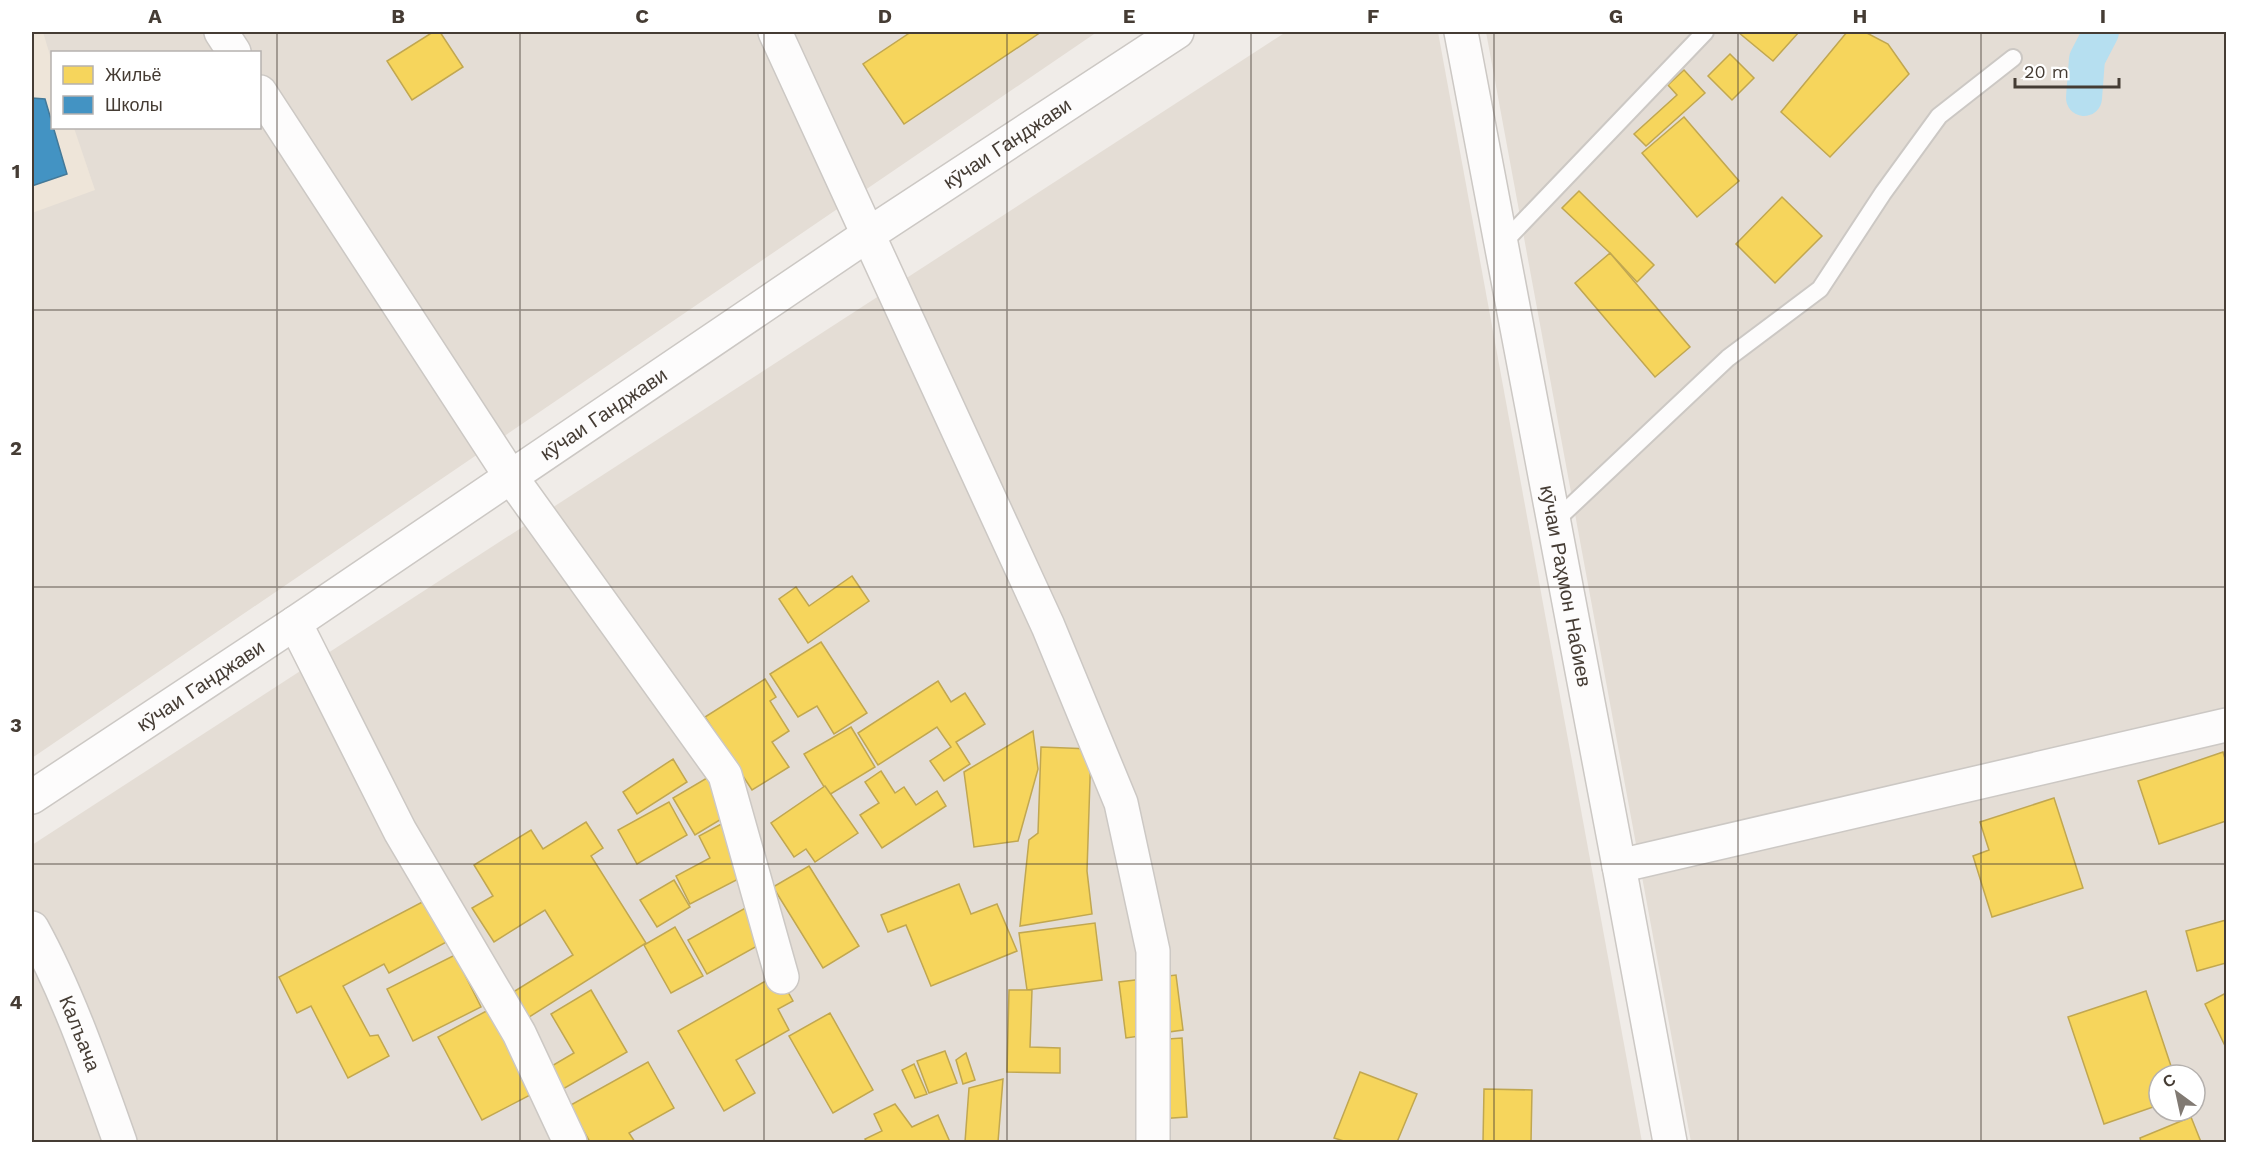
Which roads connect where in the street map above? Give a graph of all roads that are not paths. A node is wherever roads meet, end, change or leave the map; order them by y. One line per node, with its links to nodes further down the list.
1 (775, 32): 7 (street)
2 (1177, 32): 7 (street, кӯчаи Ганджави)
3 (1461, 32): 8 (street, кӯчаи Раҳмон Набиев)
4 (1705, 32): 8 (lane)
5 (2013, 58): 10 (lane)
6 (261, 94): 9 (street)
7 (869, 234): 9 (street, кӯчаи Ганджави); 19 (street)
8 (1501, 245): 10 (street, кӯчаи Раҳмон Набиев)
9 (511, 477): 11 (street, кӯчаи Ганджави); 16 (street)
10 (1554, 522): 14 (street, кӯчаи Раҳмон Набиев)
11 (295, 622): 13 (street, кӯчаи Ганджави); 18 (street)
12 (2226, 724): 14 (street)
13 (32, 797)
14 (1620, 866): 20 (street, кӯчаи Раҳмон Набиев)
15 (32, 928): 17 (street, Калъача)
16 (782, 977)
17 (120, 1143)
18 (570, 1143)
19 (1153, 1143)
20 (1670, 1143)

